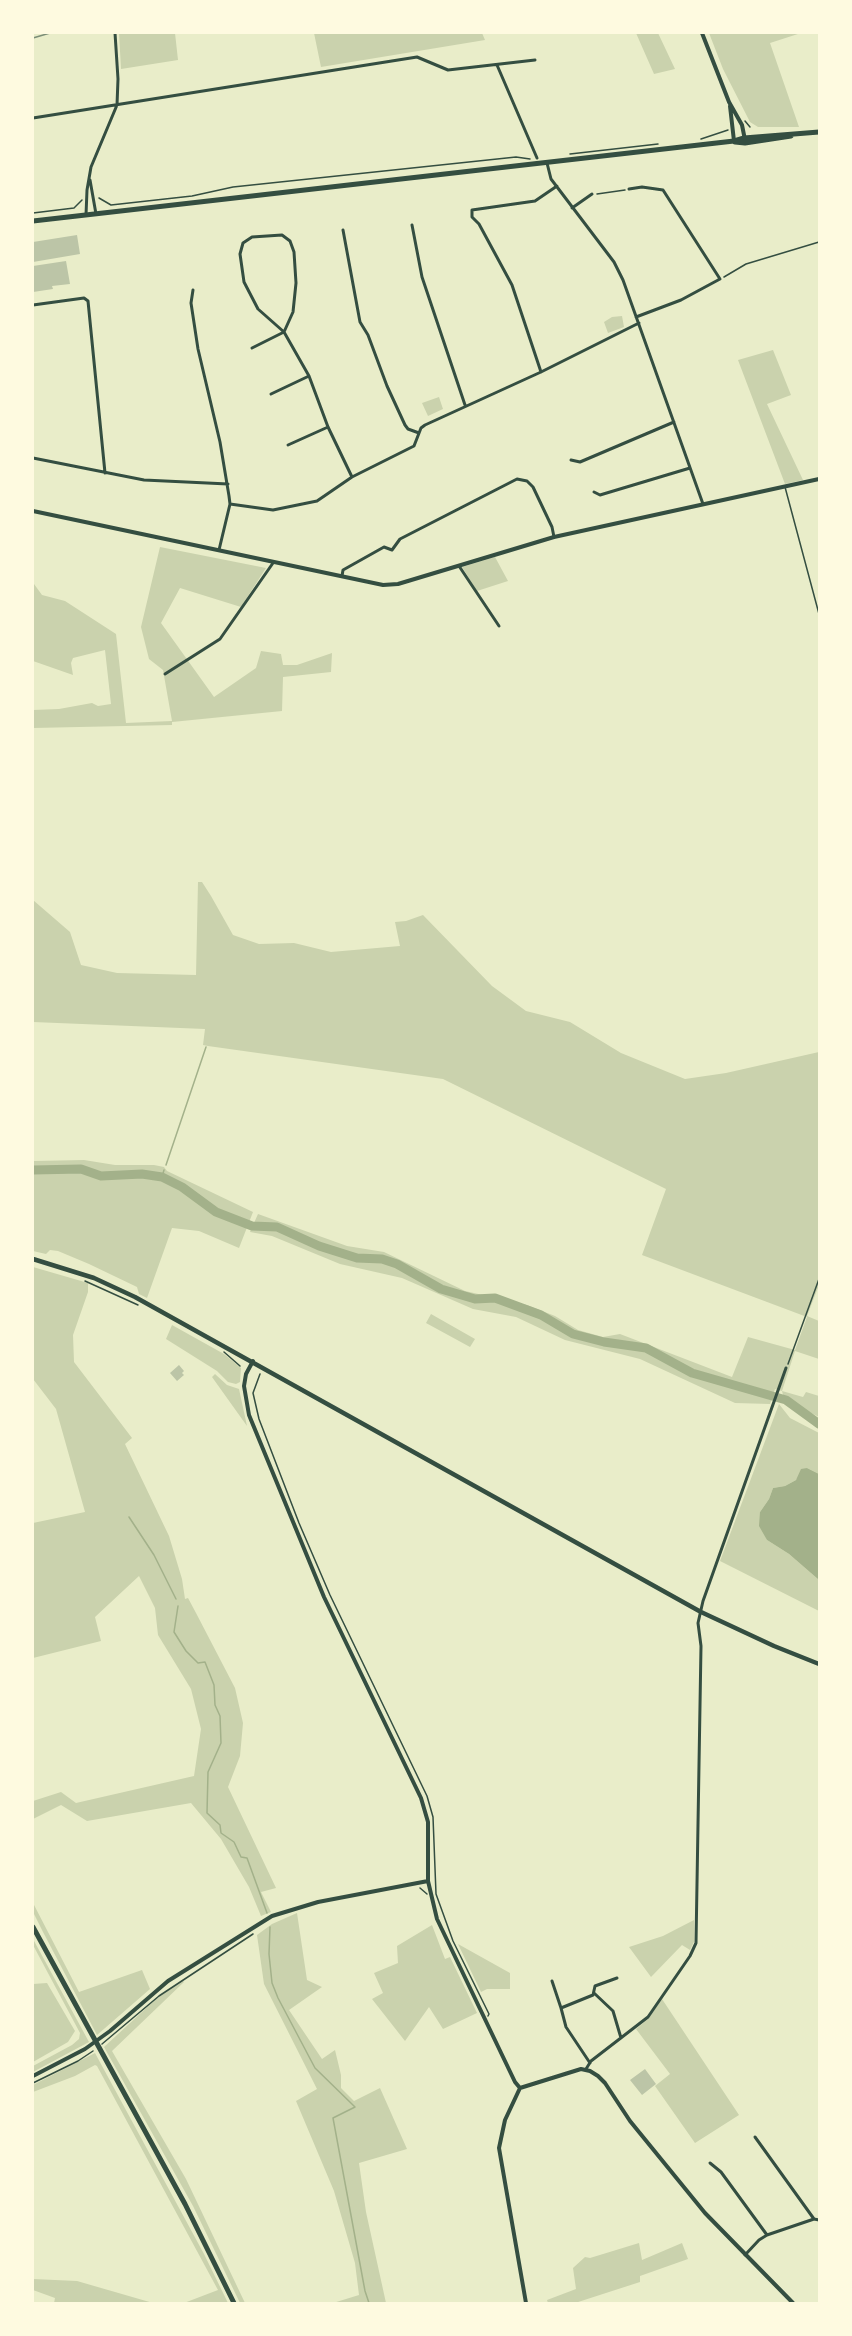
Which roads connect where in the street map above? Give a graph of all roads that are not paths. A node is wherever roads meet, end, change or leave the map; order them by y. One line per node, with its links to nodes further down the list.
1 (115, 33): 6 (street)
2 (702, 33): 5 (street)
3 (535, 60): 4 (street)
4 (497, 65): 6 (street); 11 (street)
5 (729, 102): 9 (street); 10 (street)
6 (117, 105): 7 (street); 13 (street)
7 (33, 118)
8 (819, 132): 9 (main road)
9 (745, 140): 10 (main road)
10 (734, 141): 12 (main road)
11 (537, 158)
12 (547, 163): 14 (street); 18 (main road)
13 (89, 175): 18 (street); 19 (street)
14 (557, 186): 17 (street); 29 (street)
15 (629, 189): 25 (street)
16 (592, 194): 17 (street)
17 (572, 208): 25 (street)
18 (96, 214): 19 (main road)
19 (87, 215): 20 (main road)
20 (33, 221)
21 (412, 225): 32 (street)
22 (343, 230): 35 (street)
23 (193, 290): 43 (street)
24 (33, 305): 40 (street)
25 (636, 317): 26 (street)
26 (639, 323): 29 (street); 33 (street)
27 (284, 332): 27 (street); 28 (street); 30 (street)
28 (252, 348)
29 (541, 372): 32 (street)
30 (309, 376): 31 (street); 34 (street)
31 (271, 394)
32 (465, 405): 35 (street)
33 (674, 422): 38 (street); 39 (street)
34 (328, 426): 36 (street); 41 (street)
35 (419, 433): 41 (street)
36 (288, 445)
37 (33, 458): 40 (street)
38 (571, 460)
39 (690, 468): 45 (street); 47 (street)
40 (105, 473): 43 (street)
41 (352, 477): 46 (street)
42 (819, 478): 44 (street)
43 (228, 484): 46 (street)
44 (785, 486): 47 (street); 54 (lane)
45 (594, 492)
46 (230, 504): 50 (street)
47 (703, 504): 49 (street)
48 (33, 511): 50 (street)
49 (554, 537): 52 (street); 53 (street)
50 (219, 550): 51 (street)
51 (273, 562): 53 (street); 56 (street)
52 (459, 566): 53 (street); 55 (street)
53 (342, 577)
54 (819, 614)
55 (499, 626)
56 (165, 674)
57 (33, 1259): 58 (main road)
58 (252, 1361): 60 (main road); 62 (street)
59 (786, 1368): 60 (street)
60 (700, 1612): 61 (main road); 68 (street)
61 (819, 1664)
62 (428, 1881): 71 (street); 72 (street)
63 (33, 1927): 78 (main road)
64 (617, 1978): 66 (street)
65 (552, 1981): 67 (street)
66 (594, 1993): 67 (street); 68 (street)
67 (561, 2008): 69 (street)
68 (621, 2038): 69 (street)
69 (590, 2063): 70 (street)
70 (586, 2069): 72 (street); 77 (street)
71 (33, 2076)
72 (520, 2088): 79 (street)
73 (755, 2137): 75 (street)
74 (710, 2163): 76 (street)
75 (817, 2220): 76 (street)
76 (767, 2235): 77 (street)
77 (745, 2255): 80 (street)
78 (234, 2303)
79 (526, 2303)
80 (792, 2303)

